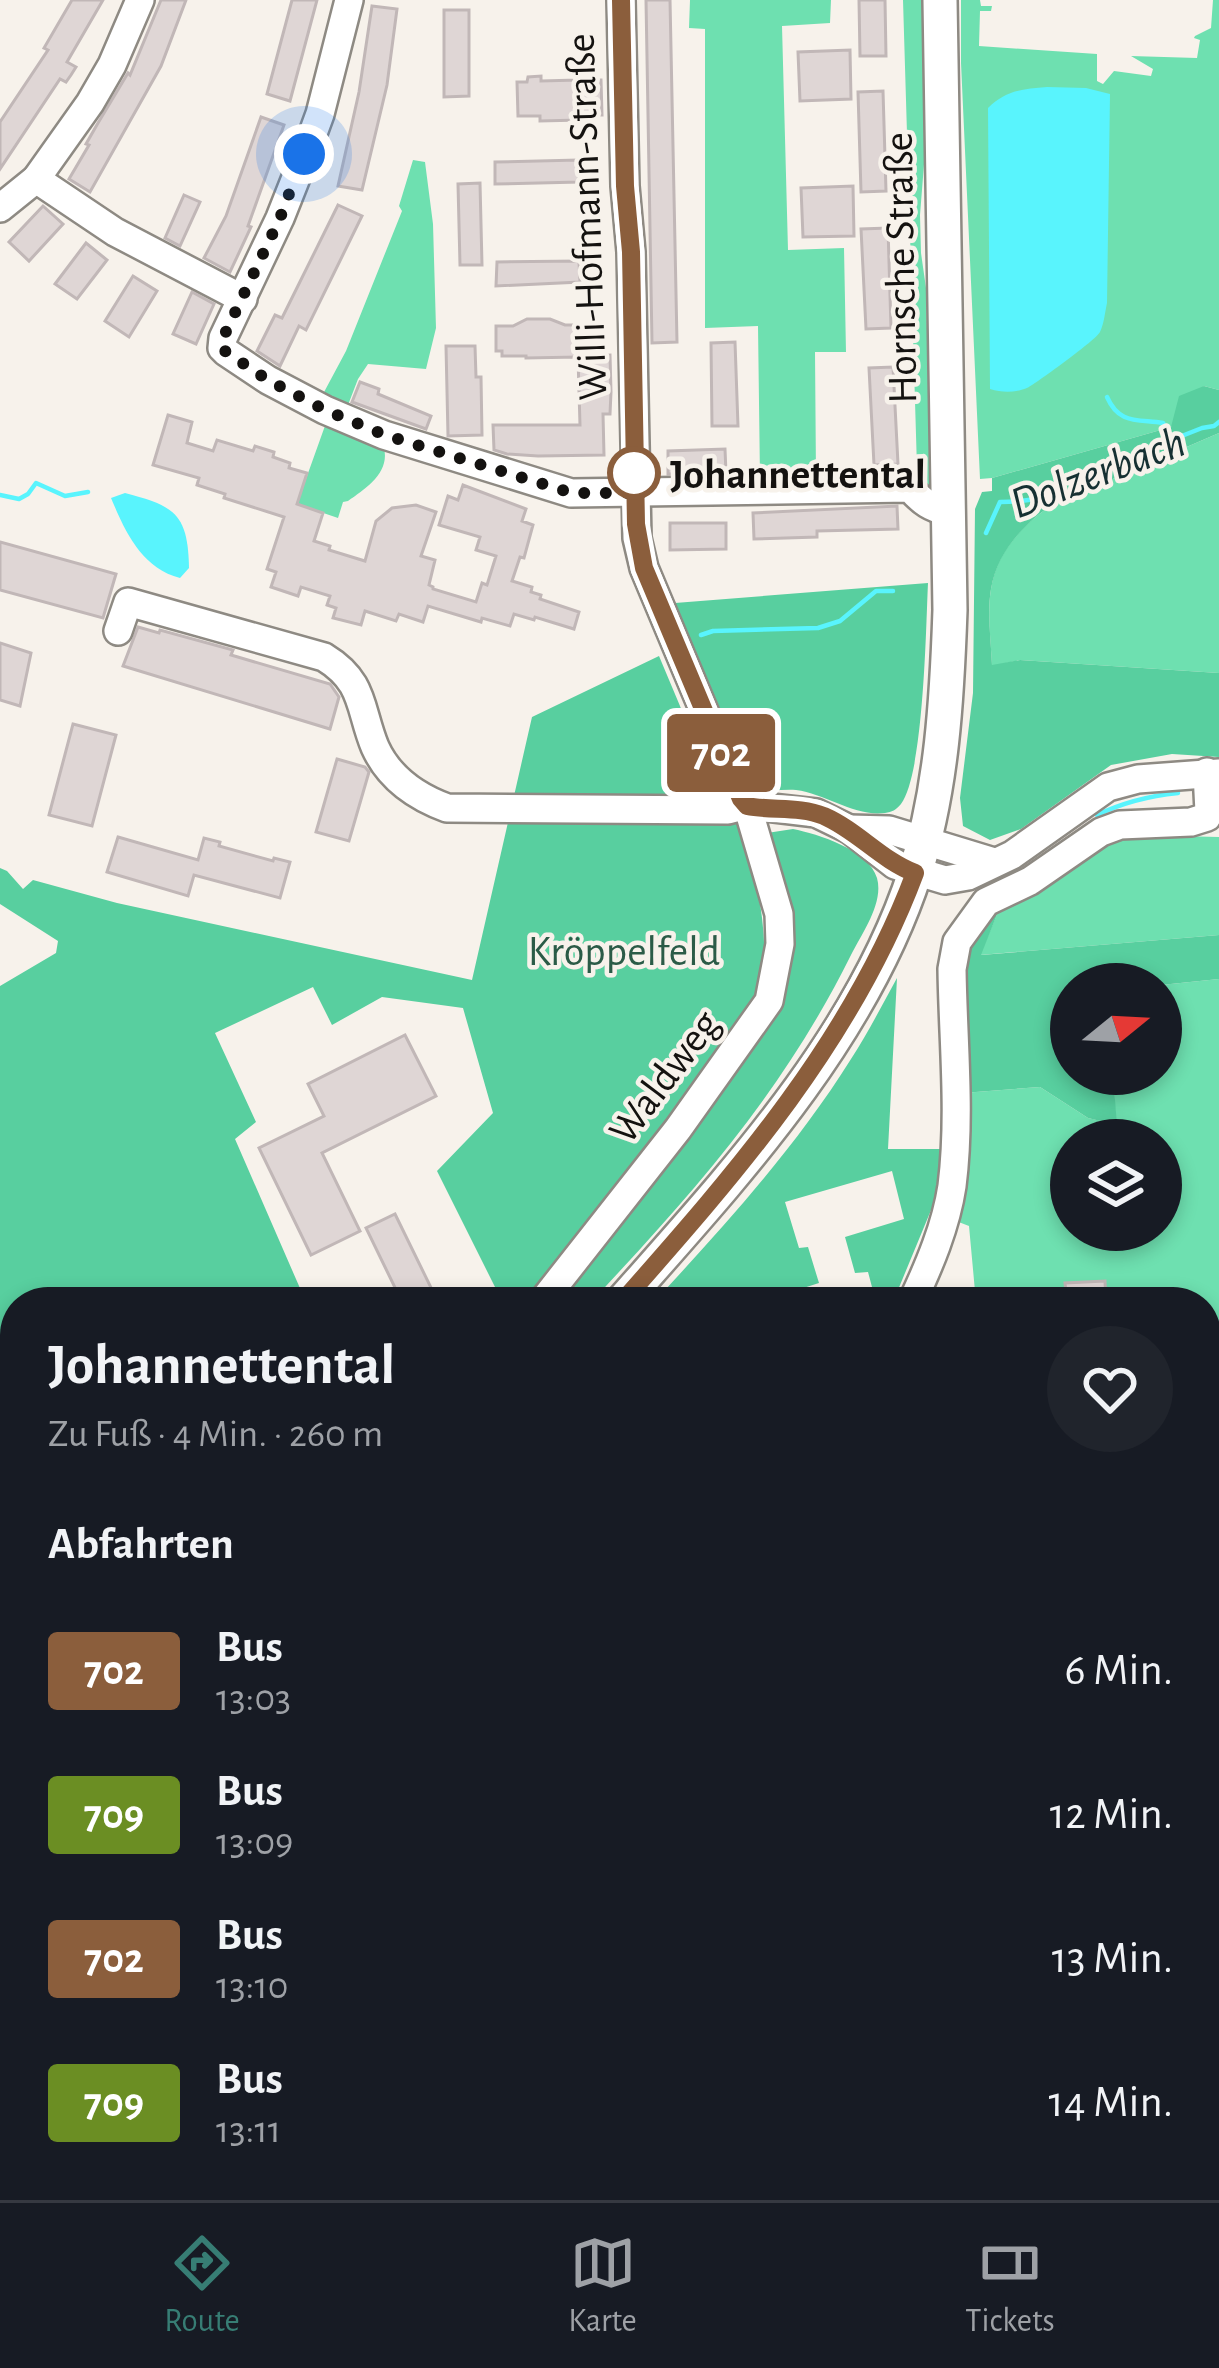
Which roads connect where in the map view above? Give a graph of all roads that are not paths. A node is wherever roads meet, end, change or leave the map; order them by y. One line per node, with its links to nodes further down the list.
1 (140, 0): 5 (street)
2 (349, 0): 6 (street)
3 (621, 0): 7 (street, Willi-Hofmann-Straße)
4 (940, 0): 8 (main road, Hornsche Straße)
5 (14, 189): 6 (street)
6 (243, 299): 7 (street)
7 (635, 493): 8 (street); 11 (street, Willi-Hofmann-Straße)
8 (949, 512): 12 (main road, Hornsche Straße)
9 (118, 631): 11 (street)
10 (1213, 772): 12 (street); 15 (street)
11 (747, 806): 12 (street); 13 (street, Waldweg)
12 (919, 857): 14 (main road, Hornsche Straße)
13 (554, 1287)
14 (635, 1287)
15 (919, 1287)

